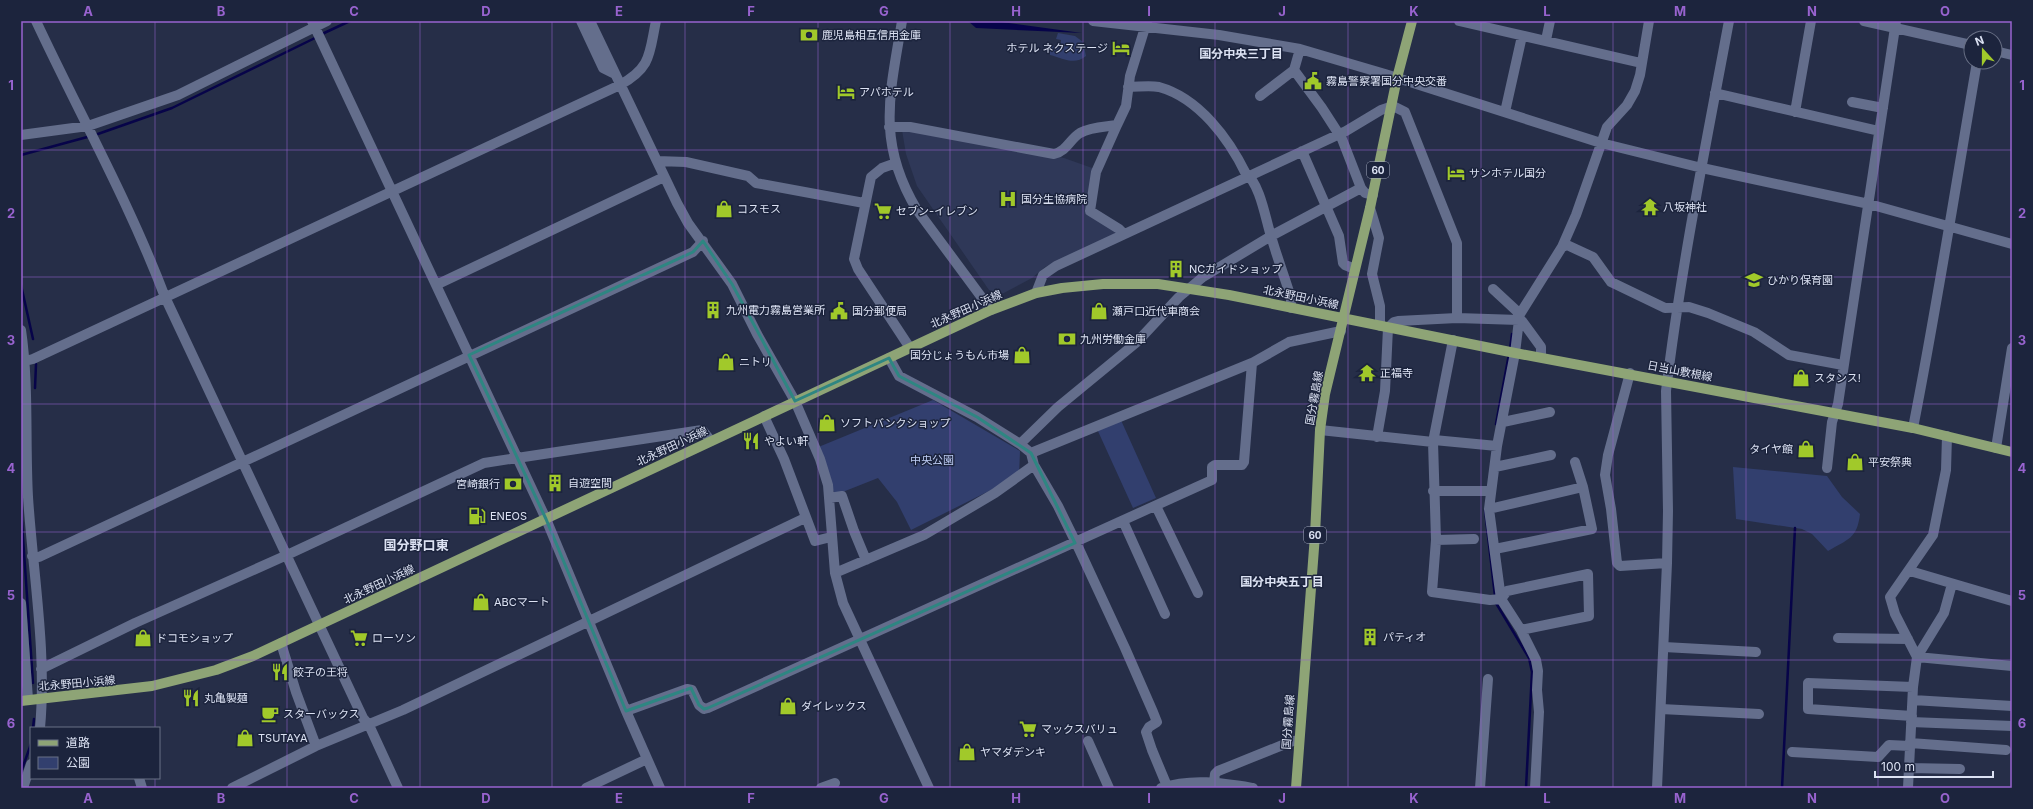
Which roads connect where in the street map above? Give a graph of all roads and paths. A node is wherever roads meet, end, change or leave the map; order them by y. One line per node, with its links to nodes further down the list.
1 (36, 21): 39 (street)
2 (327, 21): 17 (street)
3 (581, 21): 25 (street)
4 (590, 21): 25 (street)
5 (656, 21): 27 (street)
6 (902, 21): 37 (street)
7 (1093, 21): 15 (street)
8 (1412, 21): 26 (main road, 国分霧島線 / 60)
9 (1459, 21): 18 (street)
10 (1550, 21): 19 (street)
11 (1649, 21): 22 (street)
12 (1729, 21): 29 (street)
13 (1811, 21): 35 (street)
14 (1864, 21): 16 (street)
15 (1147, 24): 21 (street); 28 (street)
16 (1896, 24): 20 (street); 33 (street)
17 (316, 29): 39 (street); 50 (street)
18 (1522, 36): 19 (street); 34 (street)
19 (1546, 40): 22 (street)
20 (1963, 43)
21 (1300, 49): 23 (street); 26 (street)
22 (1641, 63): 42 (street)
23 (1294, 70): 30 (street); 40 (street)
24 (1976, 70): 56 (street)
25 (615, 74): 27 (street)
26 (1397, 78): 32 (main road, 国分霧島線 / 60); 34 (street)
27 (620, 85): 44 (street); 50 (street)
28 (1128, 87): 36 (street); 47 (street)
29 (1715, 93): 35 (street); 46 (street)
30 (1260, 96)
31 (1852, 102): 33 (street)
32 (1393, 106): 40 (street); 51 (main road, 国分霧島線 / 60); 72 (street)
33 (1883, 108): 38 (street)
34 (1505, 112): 42 (street)
35 (1795, 112): 38 (street)
36 (1117, 125): 37 (street); 57 (street)
37 (889, 127): 45 (street)
38 (1879, 131): 53 (street)
39 (90, 132): 41 (street); 67 (street)
40 (1338, 134): 43 (street); 49 (street)
41 (21, 135)
42 (1601, 143): 46 (street); 61 (street)
43 (1302, 151): 47 (street); 54 (street)
44 (657, 161): 48 (street); 52 (street)
45 (896, 163): 52 (street); 70 (street)
46 (1702, 168): 53 (street); 69 (street)
47 (1249, 176): 57 (street); 58 (street)
48 (664, 177): 59 (street); 63 (street)
49 (1361, 188): 51 (street); 54 (street)
50 (391, 191): 63 (street); 67 (street)
51 (1373, 195): 55 (main road, 国分霧島線 / 60)
52 (864, 203): 78 (street)
53 (1869, 204): 56 (street); 86 (street)
54 (1327, 206): 58 (street); 62 (street)
55 (1370, 208): 62 (main road, 国分霧島線 / 60); 74 (street)
56 (1949, 225): 60 (street); 96 (street)
57 (1124, 234): 66 (street)
58 (1271, 236): 64 (street); 68 (street)
59 (703, 242): 81 (street); 90 (street)
60 (2012, 244)
61 (1562, 247): 69 (street); 73 (street)
62 (1355, 269): 71 (main road, 国分霧島線 / 60)
63 (436, 285): 81 (street)
64 (1190, 288): 66 (main road, 北永野田小浜線); 68 (main road, 北永野田小浜線); 102 (street)
65 (1493, 289): 73 (street)
66 (1036, 293): 70 (main road, 北永野田小浜線)
67 (165, 297): 84 (street); 109 (street)
68 (1291, 308): 71 (main road, 北永野田小浜線)
69 (1677, 309): 86 (street); 88 (street)
70 (990, 310): 78 (main road, 北永野田小浜線)
71 (1343, 318): 74 (main road, 日当山敷根線); 76 (main road, 国分霧島線 / 60)
72 (1457, 318): 73 (street); 74 (street)
73 (1517, 319): 80 (street); 82 (street)
74 (1384, 327): 77 (main road, 日当山敷根線); 99 (street)
75 (21, 330): 84 (street)
76 (1341, 331): 85 (street); 97 (main road, 国分霧島線 / 60)
77 (1453, 340): 80 (main road, 日当山敷根線); 101 (street)
78 (910, 348): 83 (main road, 北永野田小浜線)
79 (2012, 348): 89 (street)
80 (1511, 352): 82 (main road, 日当山敷根線); 95 (street)
81 (469, 355): 108 (street); 109 (street)
82 (1541, 356): 87 (main road, 日当山敷根線)
83 (889, 358): 90 (main road, 北永野田小浜線); 102 (street)
84 (25, 361): 94 (street)
85 (1252, 363): 106 (street); 118 (street)
86 (1843, 365): 92 (street)
87 (1630, 373): 88 (main road, 日当山敷根線); 131 (street)
88 (1667, 381): 92 (main road, 日当山敷根線); 131 (street)
89 (2008, 399): 104 (street)
90 (795, 402): 93 (main road, 北永野田小浜線); 117 (street)
91 (1550, 412): 95 (street)
92 (1835, 413): 96 (main road, 日当山敷根線); 113 (street)
93 (764, 416): 100 (main road, 北永野田小浜線); 120 (street)
94 (23, 422): 129 (street)
95 (1503, 422): 103 (street)
96 (1913, 428): 98 (main road, 日当山敷根線)
97 (1320, 430): 99 (street); 166 (main road, 国分霧島線 / 60)
98 (1947, 436): 104 (main road, 日当山敷根線); 132 (street)
99 (1377, 437): 101 (street)
100 (711, 441): 108 (street); 121 (main road, 北永野田小浜線)
101 (1434, 441): 103 (street); 115 (street)
102 (1020, 444): 106 (street)
103 (1494, 446): 112 (street)
104 (1996, 448): 105 (main road, 日当山敷根線)
105 (2012, 452)
106 (1031, 453): 111 (street)
107 (1551, 455): 112 (street)
108 (517, 457): 121 (street); 128 (street)
109 (243, 461): 128 (street); 129 (street)
110 (1575, 462): 114 (street)
111 (1034, 465): 126 (street); 130 (street)
112 (1495, 467): 116 (street)
113 (1827, 468)
114 (1583, 487): 119 (street); 127 (street)
115 (1433, 491): 116 (street); 125 (street)
116 (1487, 492): 119 (street)
117 (829, 498): 123 (street); 130 (street)
118 (1156, 506): 122 (street); 135 (street)
119 (1489, 509): 127 (street)
120 (805, 518): 123 (street); 140 (street)
121 (546, 519): 140 (street); 141 (main road, 北永野田小浜線)
122 (1123, 521): 126 (street); 139 (street)
123 (831, 537): 133 (street)
124 (1474, 539): 125 (street)
125 (1436, 540): 136 (street)
126 (1075, 543): 145 (street); 177 (street)
127 (1495, 549): 136 (street)
128 (287, 555): 141 (street); 151 (street)
129 (32, 556): 151 (street)
130 (866, 560): 133 (street)
131 (1667, 563): 147 (street)
132 (1910, 571): 134 (street); 144 (street)
133 (835, 573): 145 (street)
134 (1952, 584): 137 (street); 149 (street)
135 (1198, 593)
136 (1496, 599): 142 (street); 142 (street)
137 (2012, 601)
138 (21, 603): 155 (street)
139 (1165, 614)
140 (588, 621): 159 (street); 162 (street)
141 (320, 625): 146 (main road, 北永野田小浜線); 162 (street)
142 (1521, 630): 189 (street)
143 (1838, 638): 144 (street)
144 (1908, 639): 149 (street)
145 (860, 640): 159 (street); 184 (street)
146 (281, 643): 154 (main road, 北永野田小浜線); 168 (street)
147 (1664, 648): 148 (street); 158 (street)
148 (1756, 652)
149 (1917, 657): 150 (street); 153 (street)
150 (2012, 666)
151 (41, 669): 154 (street)
152 (1488, 679): 188 (street)
153 (1913, 687): 156 (street); 161 (street)
154 (42, 698): 155 (main road, 北永野田小浜線); 164 (street)
155 (25, 700)
156 (1913, 700): 157 (street); 161 (street)
157 (2012, 706)
158 (1661, 709): 160 (street); 190 (street)
159 (626, 712): 171 (street)
160 (1759, 714)
161 (1912, 719): 163 (street); 167 (street)
162 (370, 724): 168 (street); 180 (street)
163 (2012, 726)
164 (40, 727)
165 (1088, 740): 185 (street)
166 (1298, 740): 175 (street); 187 (main road, 国分霧島線 / 60)
167 (1910, 745): 169 (street); 170 (street); 173 (street)
168 (316, 746): 179 (street)
169 (2006, 750)
170 (1792, 752)
171 (647, 759): 181 (street); 182 (street)
172 (30, 767): 178 (street)
173 (1909, 768): 174 (street); 191 (street)
174 (1960, 769)
175 (1214, 782): 177 (street); 186 (street)
176 (835, 783): 183 (street)
177 (1164, 787)
178 (23, 788)
179 (232, 788)
180 (398, 788)
181 (586, 788)
182 (660, 788)
183 (821, 788)
184 (929, 788)
185 (1109, 788)
186 (1253, 788)
187 (1296, 788)
188 (1480, 788)
189 (1535, 788)
190 (1657, 788)
191 (1908, 788)

